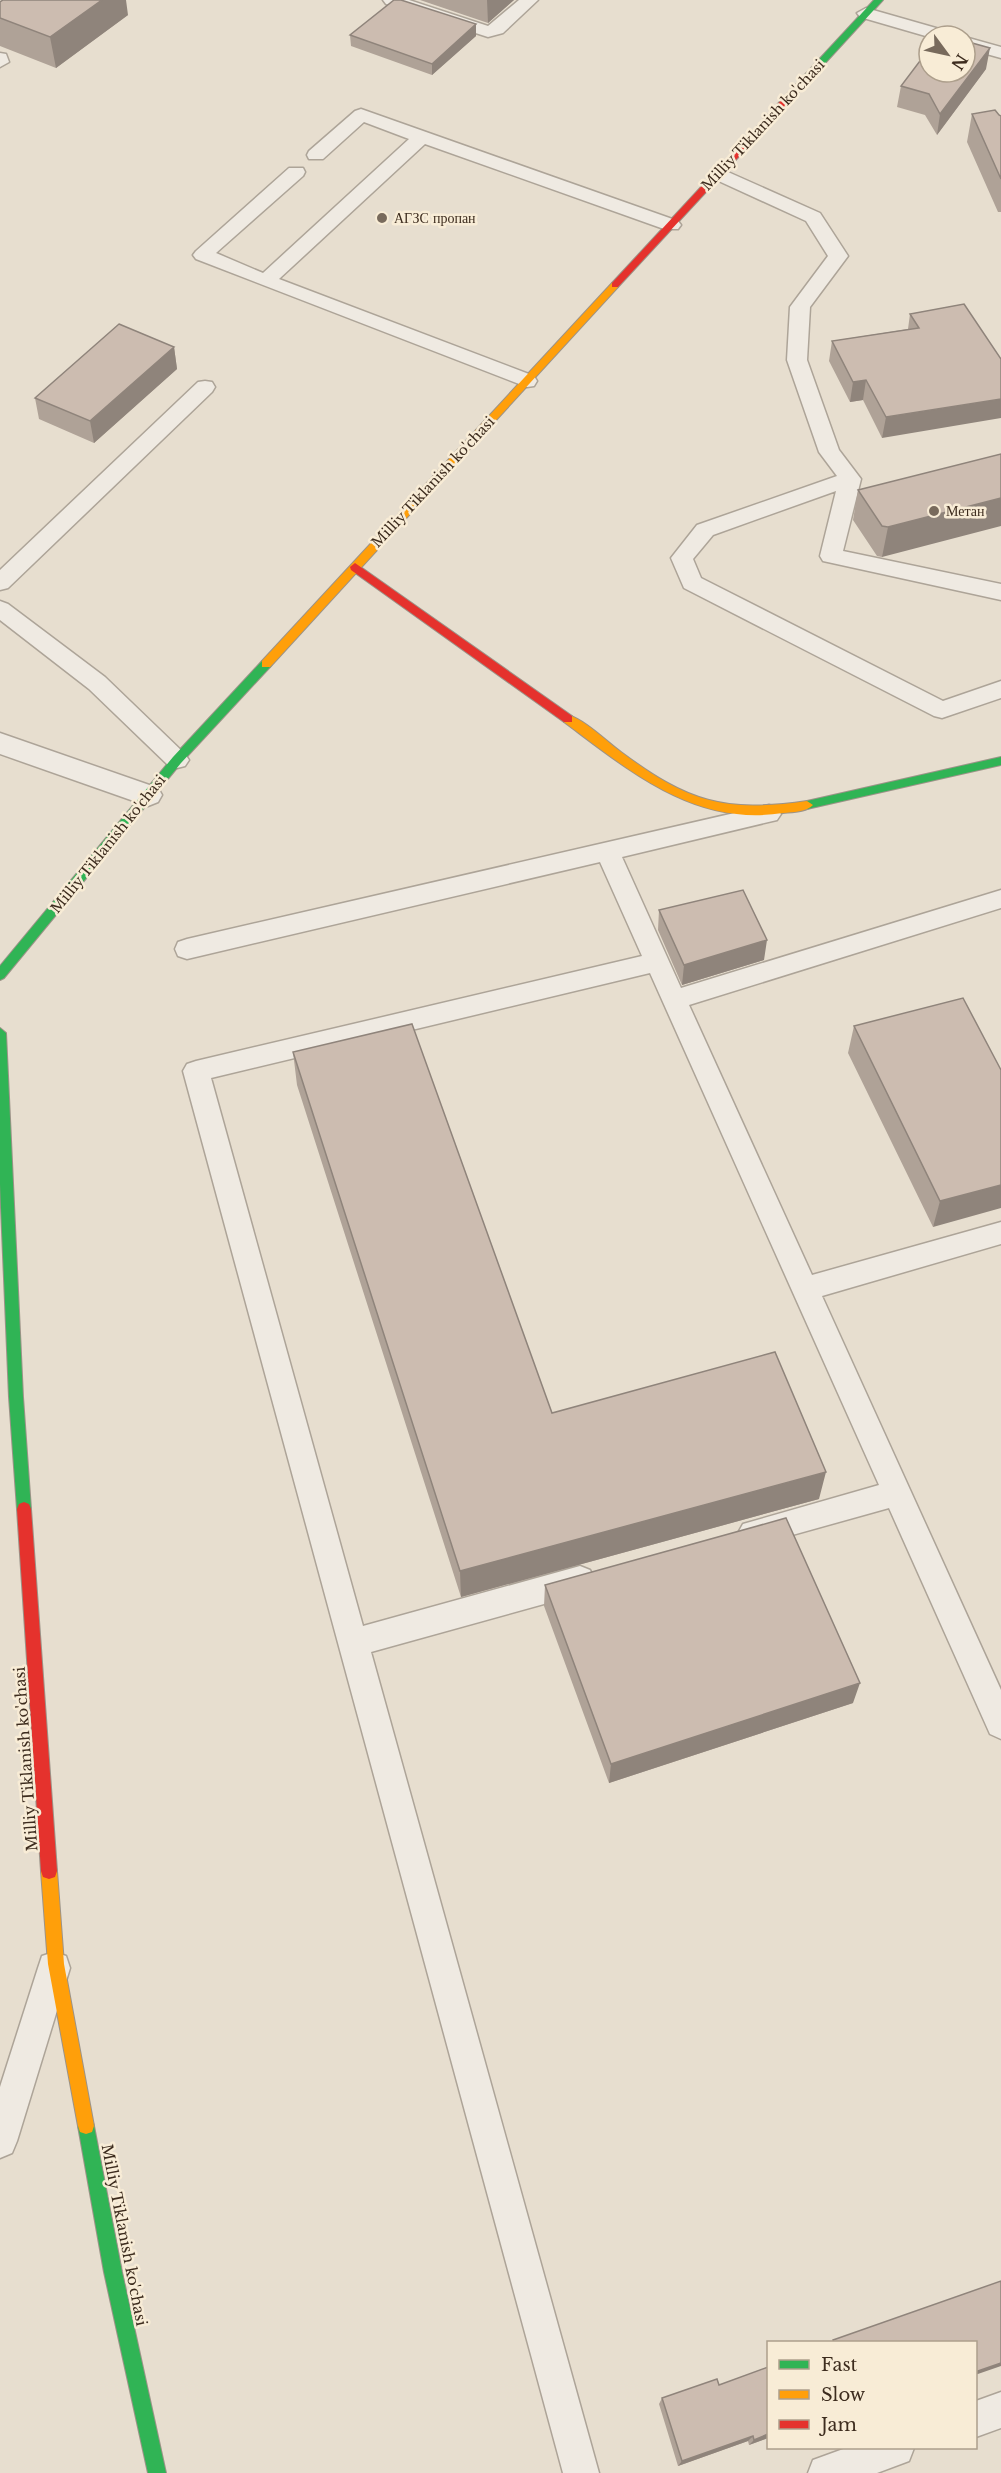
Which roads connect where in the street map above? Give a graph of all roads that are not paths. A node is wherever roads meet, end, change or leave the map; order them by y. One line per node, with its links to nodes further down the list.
1 (392, 0): 2 (lane)
2 (529, 0)
3 (879, 0): 4 (main road, Milliy Tiklanish ko'chasi)
4 (866, 13): 5 (lane); 11 (main road, Milliy Tiklanish ko'chasi)
5 (917, 28)
6 (977, 46): 7 (lane)
7 (1001, 53)
8 (422, 137): 9 (lane); 12 (lane); 13 (lane)
9 (316, 155)
10 (296, 172): 13 (lane)
11 (719, 174): 12 (main road, Milliy Tiklanish ko'chasi); 16 (lane)
12 (671, 225): 14 (main road, Milliy Tiklanish ko'chasi)
13 (266, 281): 14 (lane)
14 (527, 381): 17 (main road, Milliy Tiklanish ko'chasi)
15 (206, 387): 18 (lane)
16 (850, 479): 19 (lane); 21 (lane)
17 (354, 567): 23 (main road, Milliy Tiklanish ko'chasi); 26 (main road)
18 (0, 583)
19 (1001, 592)
20 (0, 609): 23 (lane)
21 (1001, 688)
22 (0, 743): 25 (street)
23 (177, 760): 25 (main road, Milliy Tiklanish ko'chasi)
24 (1001, 761): 26 (main road)
25 (148, 795): 31 (main road, Milliy Tiklanish ko'chasi)
26 (776, 812): 27 (lane)
27 (607, 851): 29 (lane); 30 (lane)
28 (1001, 898): 32 (lane)
29 (187, 949)
30 (657, 962): 32 (lane); 39 (lane)
31 (0, 975)
32 (674, 1000): 35 (lane)
33 (0, 1033): 41 (main road, Milliy Tiklanish ko'chasi)
34 (1001, 1233): 35 (lane)
35 (804, 1289): 36 (lane)
36 (897, 1493): 37 (lane); 40 (lane)
37 (727, 1540)
38 (602, 1574): 39 (lane)
39 (353, 1643): 47 (lane)
40 (1001, 1725)
41 (56, 1964): 42 (lane); 46 (main road, Milliy Tiklanish ko'chasi)
42 (0, 2141)
43 (1001, 2410): 44 (lane)
44 (977, 2418)
45 (893, 2449): 48 (lane)
46 (157, 2473)
47 (581, 2473)
48 (826, 2473)

